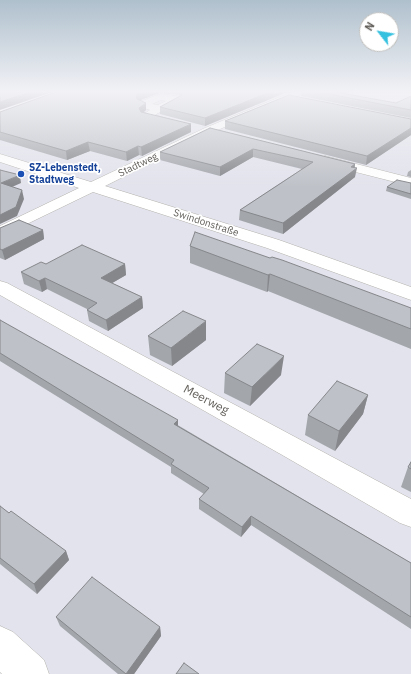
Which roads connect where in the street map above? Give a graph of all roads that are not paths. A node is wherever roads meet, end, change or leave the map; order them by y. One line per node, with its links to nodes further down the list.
1 (173, 123): 3 (street)
2 (223, 123): 3 (street, Stadtweg)
3 (207, 130): 4 (street); 8 (street, Stadtweg)
4 (231, 136)
5 (313, 157): 7 (street)
6 (0, 158): 8 (street, Swindonstraße)
7 (411, 182)
8 (94, 187): 9 (street, Stadtweg); 11 (street, Swindonstraße)
9 (0, 232)
10 (0, 287): 12 (street, Meerweg)
11 (411, 294)
12 (411, 514)
13 (0, 645): 14 (street)
14 (30, 674)

